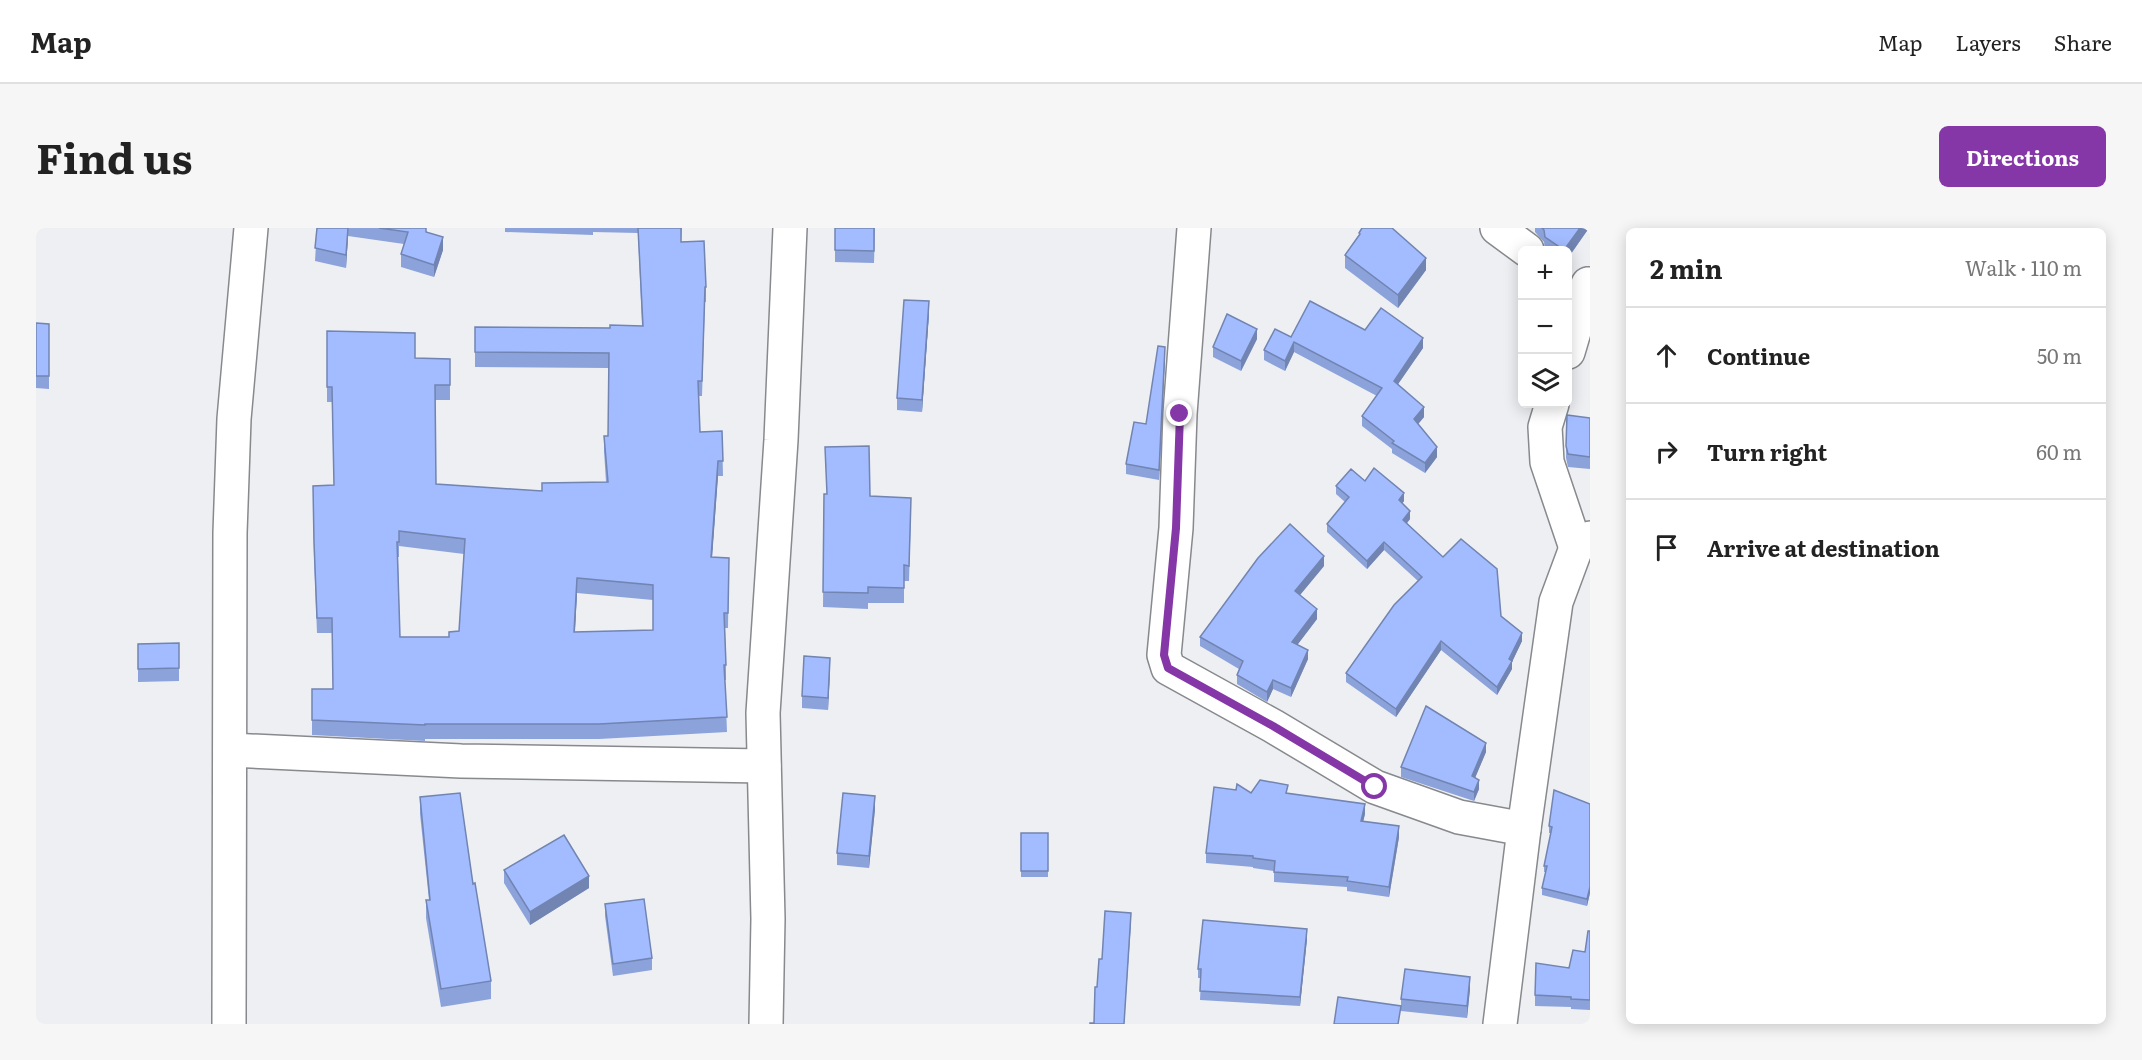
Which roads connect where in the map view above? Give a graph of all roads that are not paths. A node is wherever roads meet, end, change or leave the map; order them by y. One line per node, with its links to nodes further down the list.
1 (251, 228): 10 (street)
2 (790, 228): 11 (street)
3 (1194, 228): 12 (street)
4 (1497, 228): 5 (street)
5 (1522, 246)
6 (1582, 281): 7 (street)
7 (1572, 332)
8 (1551, 408): 9 (street)
9 (1583, 543): 12 (street)
10 (230, 750): 11 (street); 13 (street)
11 (764, 766): 14 (street)
12 (1524, 829): 15 (street)
13 (229, 1024)
14 (766, 1024)
15 (1500, 1024)

